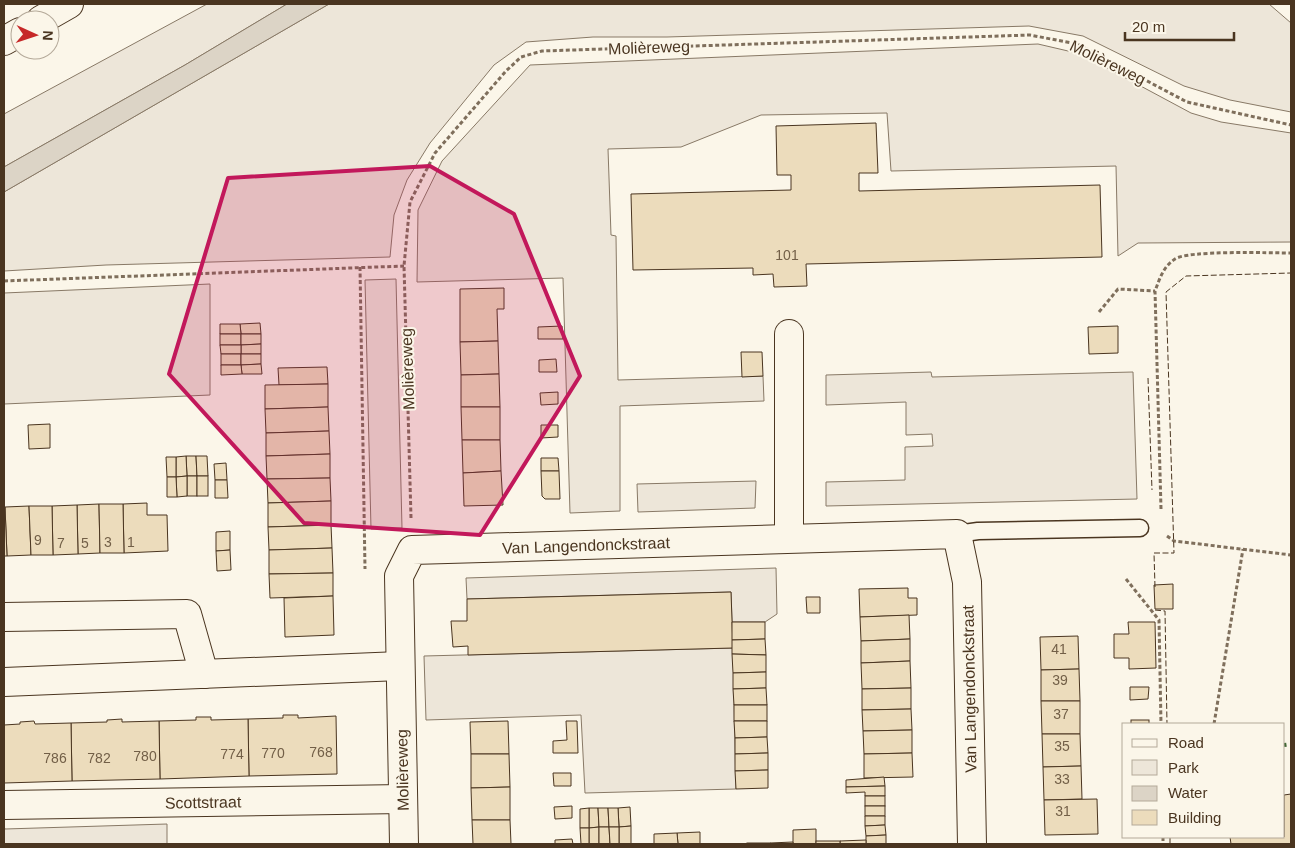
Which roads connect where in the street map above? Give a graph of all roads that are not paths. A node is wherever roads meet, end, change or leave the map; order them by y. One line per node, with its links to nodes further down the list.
1 (788, 334): 4 (main road)
2 (1140, 528): 3 (lane, Van Langendonckstraat)
3 (957, 534): 4 (main road, Van Langendonckstraat); 13 (main road, Van Langendonckstraat)
4 (789, 538): 5 (main road, Van Langendonckstraat)
5 (398, 576): 7 (main road, Molièreweg)
6 (4, 617): 8 (main road)
7 (400, 666): 8 (main road); 10 (main road, Molièreweg)
8 (204, 674): 9 (main road)
9 (4, 682)
10 (403, 799): 11 (main road, Scottstraat); 12 (main road, Molièreweg)
11 (4, 806)
12 (404, 844)
13 (972, 844)

